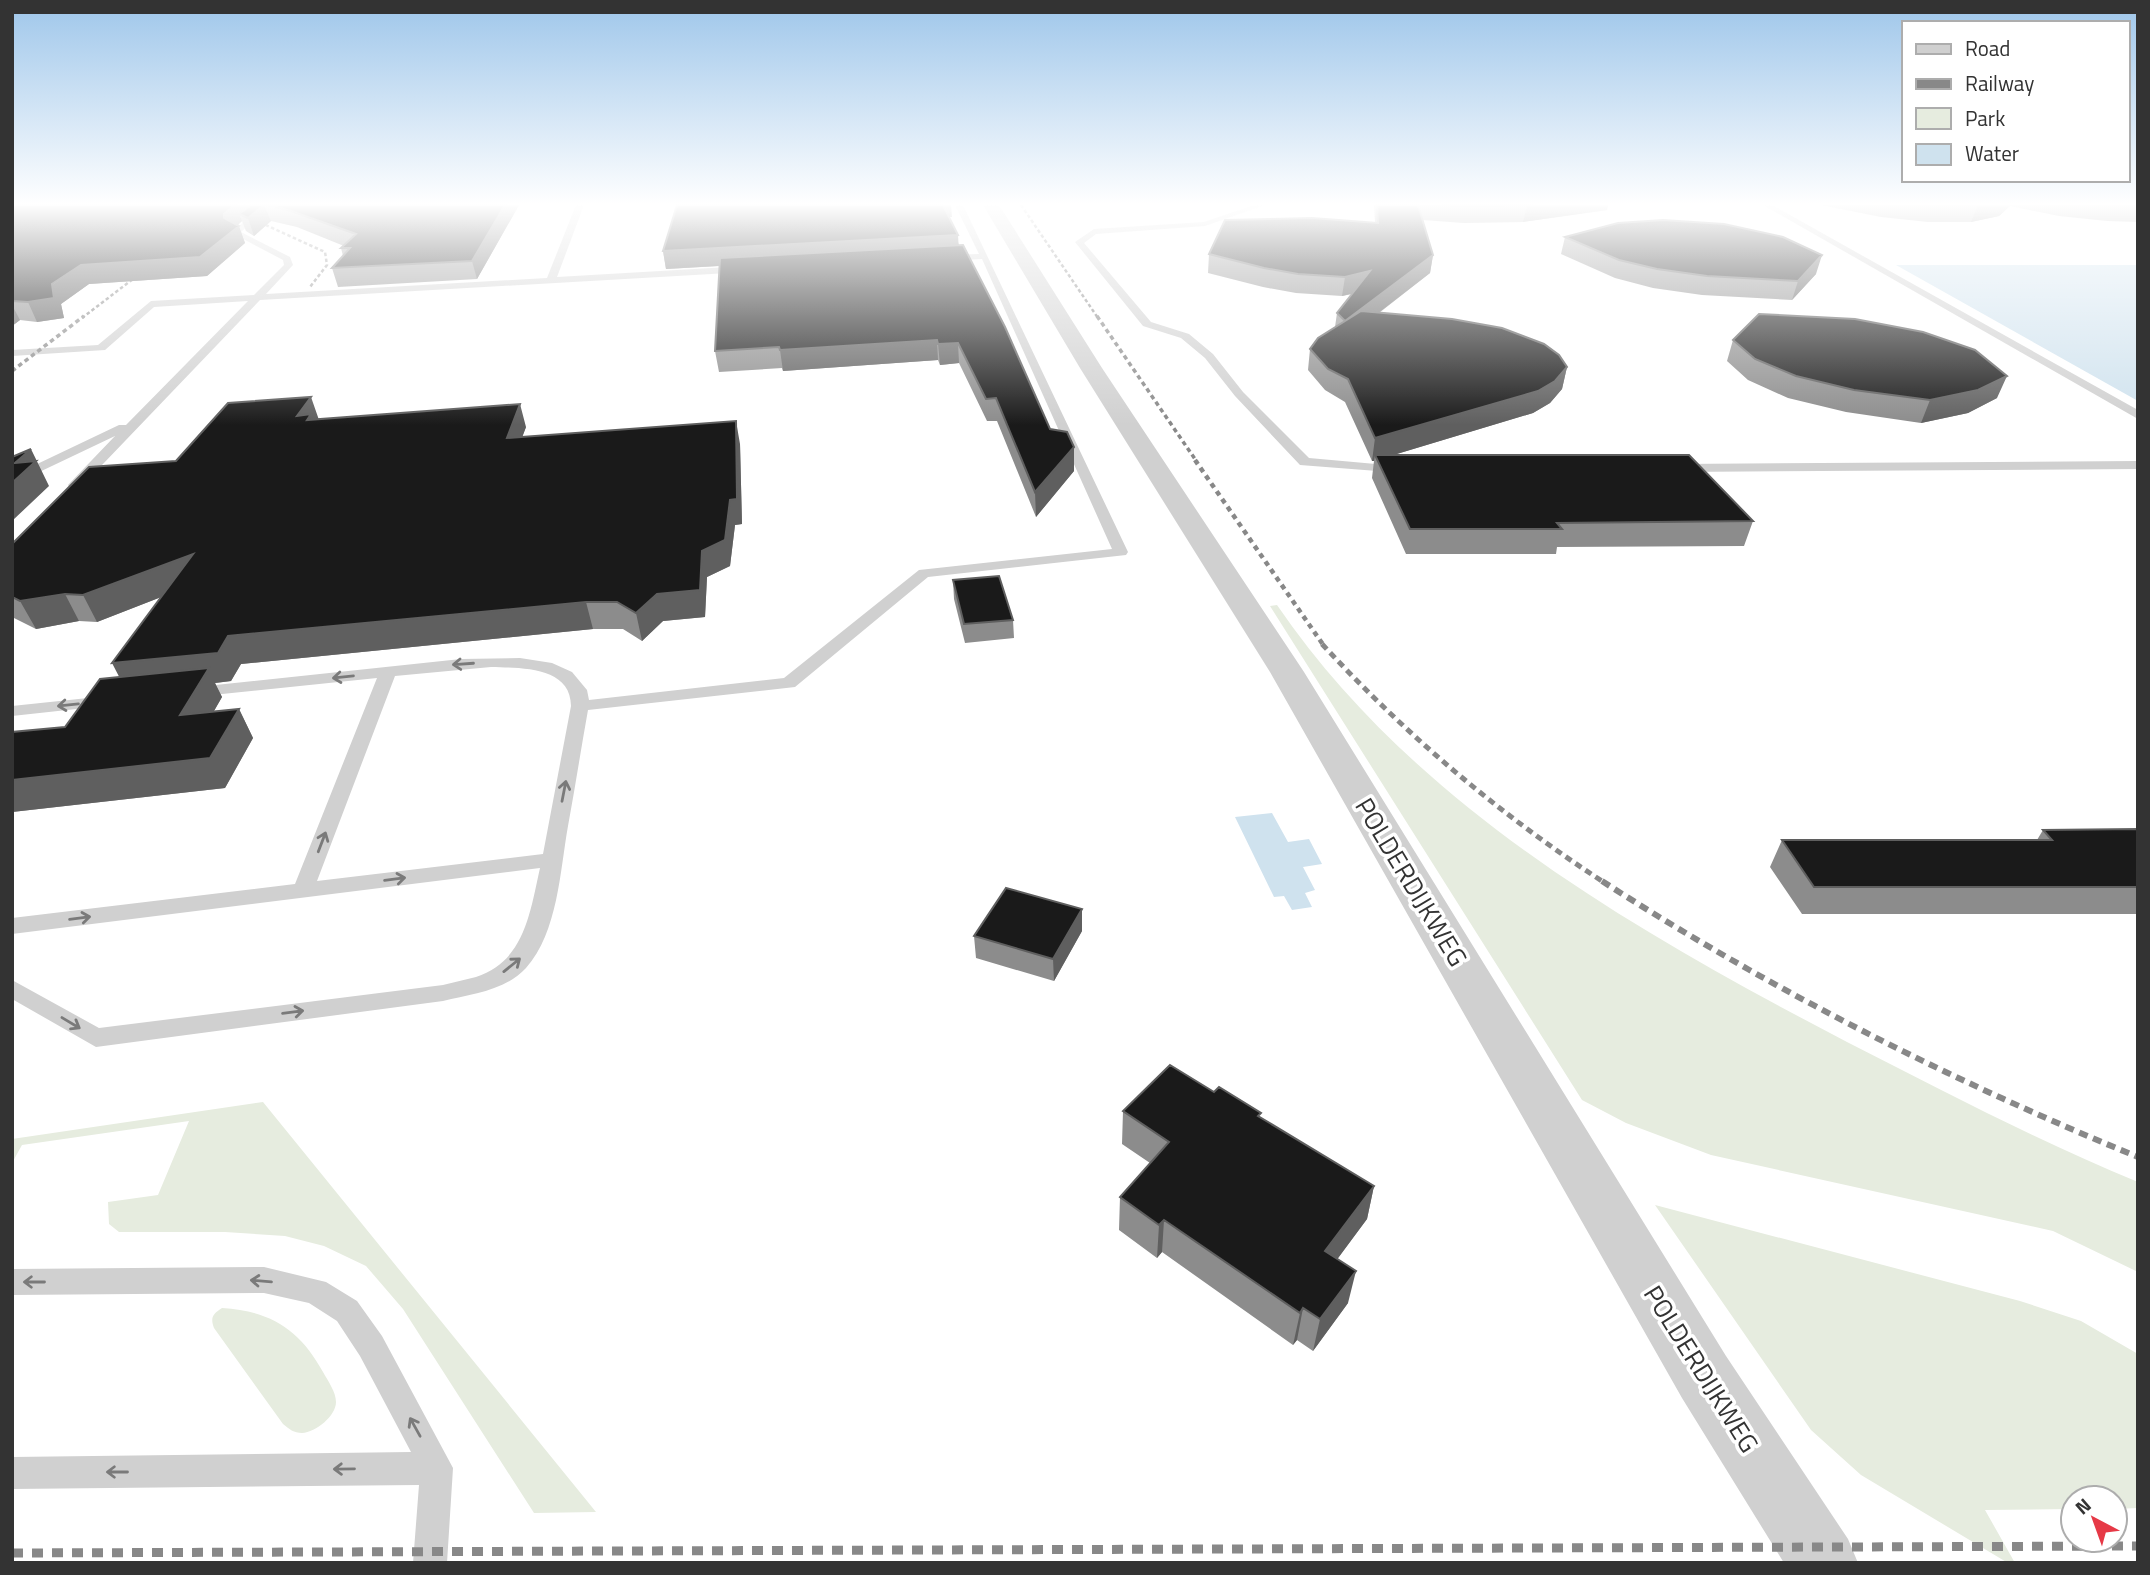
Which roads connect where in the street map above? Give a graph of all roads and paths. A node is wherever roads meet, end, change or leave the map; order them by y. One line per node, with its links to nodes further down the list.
1 (276, 278): 8 (lane)
2 (576, 278): 7 (lane)
3 (995, 278): 20 (lane)
4 (1036, 278): 30 (street, POLDERDIJKWEG)
5 (1109, 278): 14 (lane)
6 (1897, 278): 10 (lane)
7 (551, 280): 8 (lane)
8 (258, 298): 9 (lane); 11 (lane)
9 (12, 353)
10 (2138, 415)
11 (137, 422): 15 (lane); 16 (lane)
12 (2138, 465): 13 (lane)
13 (1663, 468)
14 (1412, 470)
15 (12, 481)
16 (70, 490)
17 (388, 672): 18 (lane, one-way to 18); 20 (lane, one-way to 17); 23 (lane, one-way to 17)
18 (179, 694)
19 (124, 699): 21 (lane, one-way to 21)
20 (580, 706): 22 (lane, one-way to 20)
21 (12, 711)
22 (552, 860): 23 (lane, one-way to 22); 25 (lane, one-way to 22)
23 (303, 890): 24 (lane, one-way to 23)
24 (12, 926)
25 (12, 988)
26 (12, 1282): 27 (lane, one-way to 26)
27 (437, 1468): 28 (lane, one-way to 28); 29 (lane)
28 (12, 1473)
29 (430, 1563)
30 (1824, 1563)

